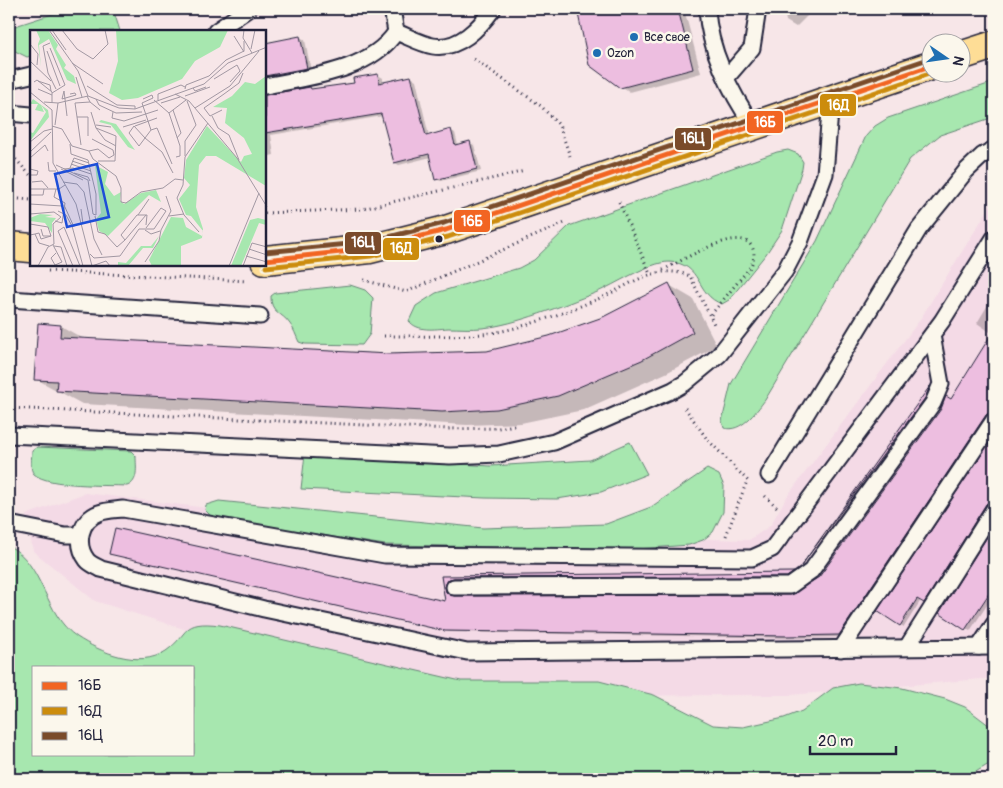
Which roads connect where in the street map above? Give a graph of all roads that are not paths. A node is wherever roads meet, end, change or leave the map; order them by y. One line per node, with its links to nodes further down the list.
1 (248, 9): 6 (lane)
2 (392, 9): 7 (lane)
3 (493, 9): 7 (lane)
4 (707, 9): 12 (lane)
5 (758, 9): 12 (lane)
6 (217, 30)
7 (396, 32): 14 (lane)
8 (994, 45): 9 (main road)
9 (970, 53)
10 (920, 69): 15 (main road)
11 (30, 75): 13 (lane)
12 (727, 77): 18 (lane)
13 (9, 80)
14 (266, 86)
15 (831, 99): 18 (main road); 28 (lane)
16 (9, 113): 17 (lane)
17 (30, 115)
18 (752, 125): 23 (main road)
19 (994, 149): 29 (lane)
20 (994, 238): 26 (lane)
21 (9, 246): 22 (main road)
22 (30, 248)
23 (266, 260)
24 (9, 299): 25 (lane)
25 (260, 316)
26 (932, 335): 32 (lane); 33 (lane)
27 (994, 420): 37 (lane)
28 (9, 435)
29 (769, 475)
30 (994, 509): 35 (lane)
31 (9, 524): 32 (lane)
32 (80, 535): 37 (lane)
33 (454, 586)
34 (994, 624): 36 (lane)
35 (907, 647): 36 (lane); 37 (lane)
36 (987, 647)
37 (841, 649)

